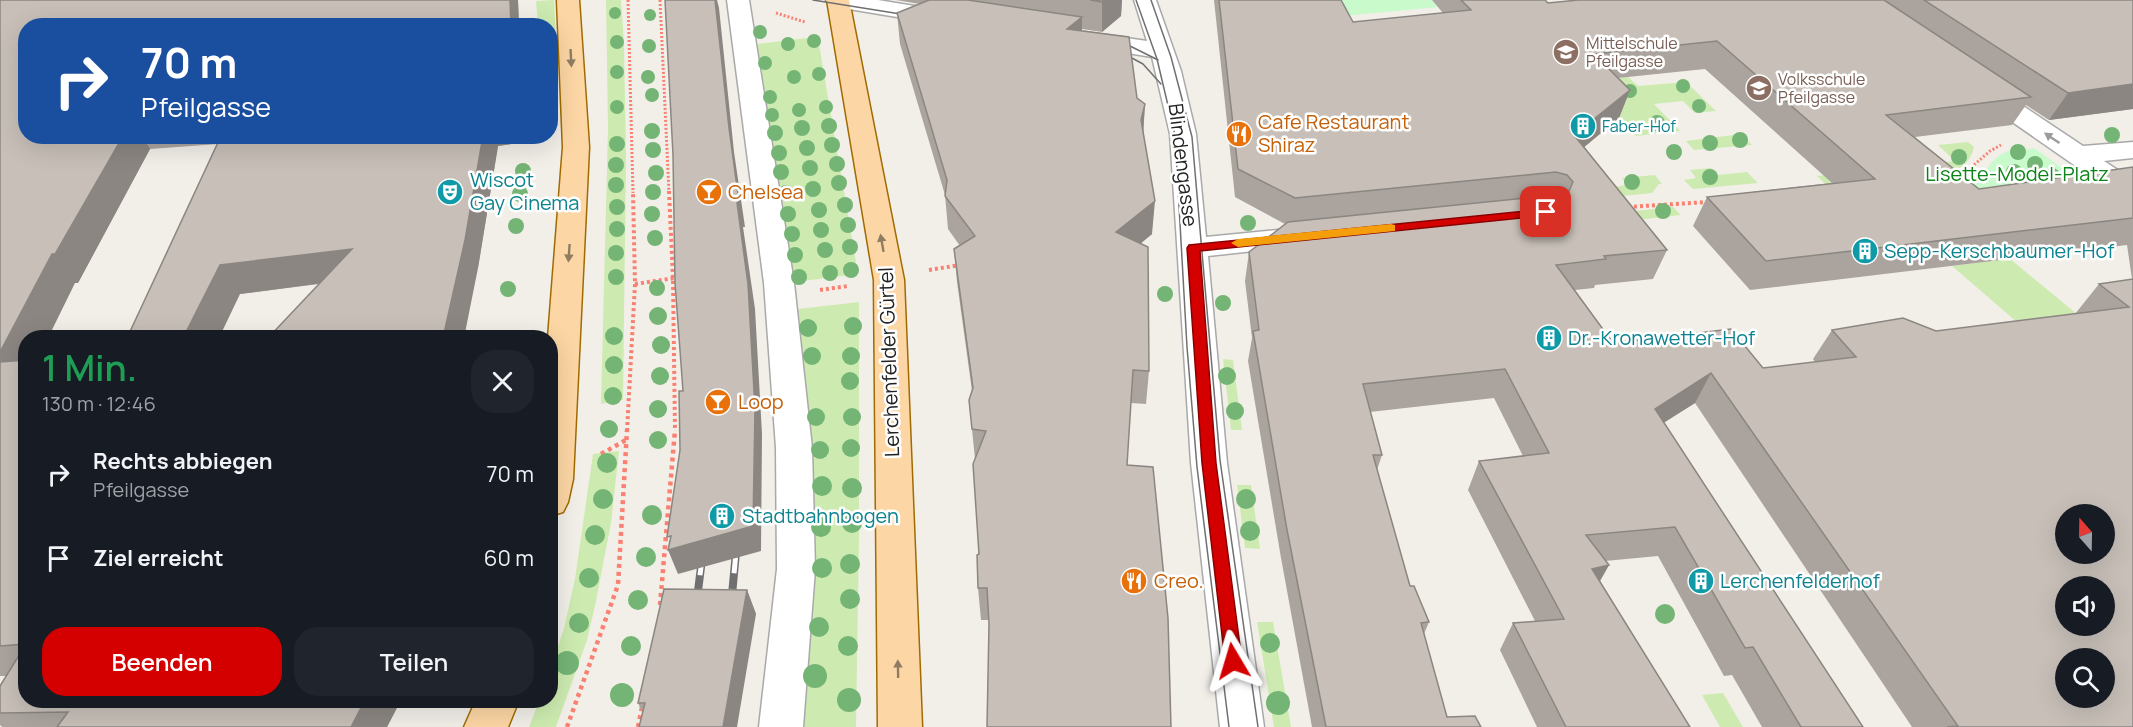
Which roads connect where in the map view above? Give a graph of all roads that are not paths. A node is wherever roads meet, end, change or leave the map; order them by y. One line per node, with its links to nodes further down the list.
1 (568, 0): 14 (main road, one-way to 14)
2 (738, 0): 17 (street)
3 (838, 0): 5 (street); 18 (main road, Lerchenfelder Gürtel, one-way to 3)
4 (1145, 0): 7 (street, Blindengasse)
5 (970, 22)
6 (1061, 35): 7 (street)
7 (1163, 51): 13 (street, Blindengasse)
8 (1958, 74): 10 (street, one-way to 8)
9 (2133, 150): 10 (street)
10 (2077, 155): 11 (street)
11 (2133, 193)
12 (1337, 233): 13 (street)
13 (1193, 248): 19 (street, Blindengasse)
14 (558, 402)
15 (494, 708): 16 (main road)
16 (486, 727)
17 (781, 727)
18 (900, 727)
19 (1242, 727)

